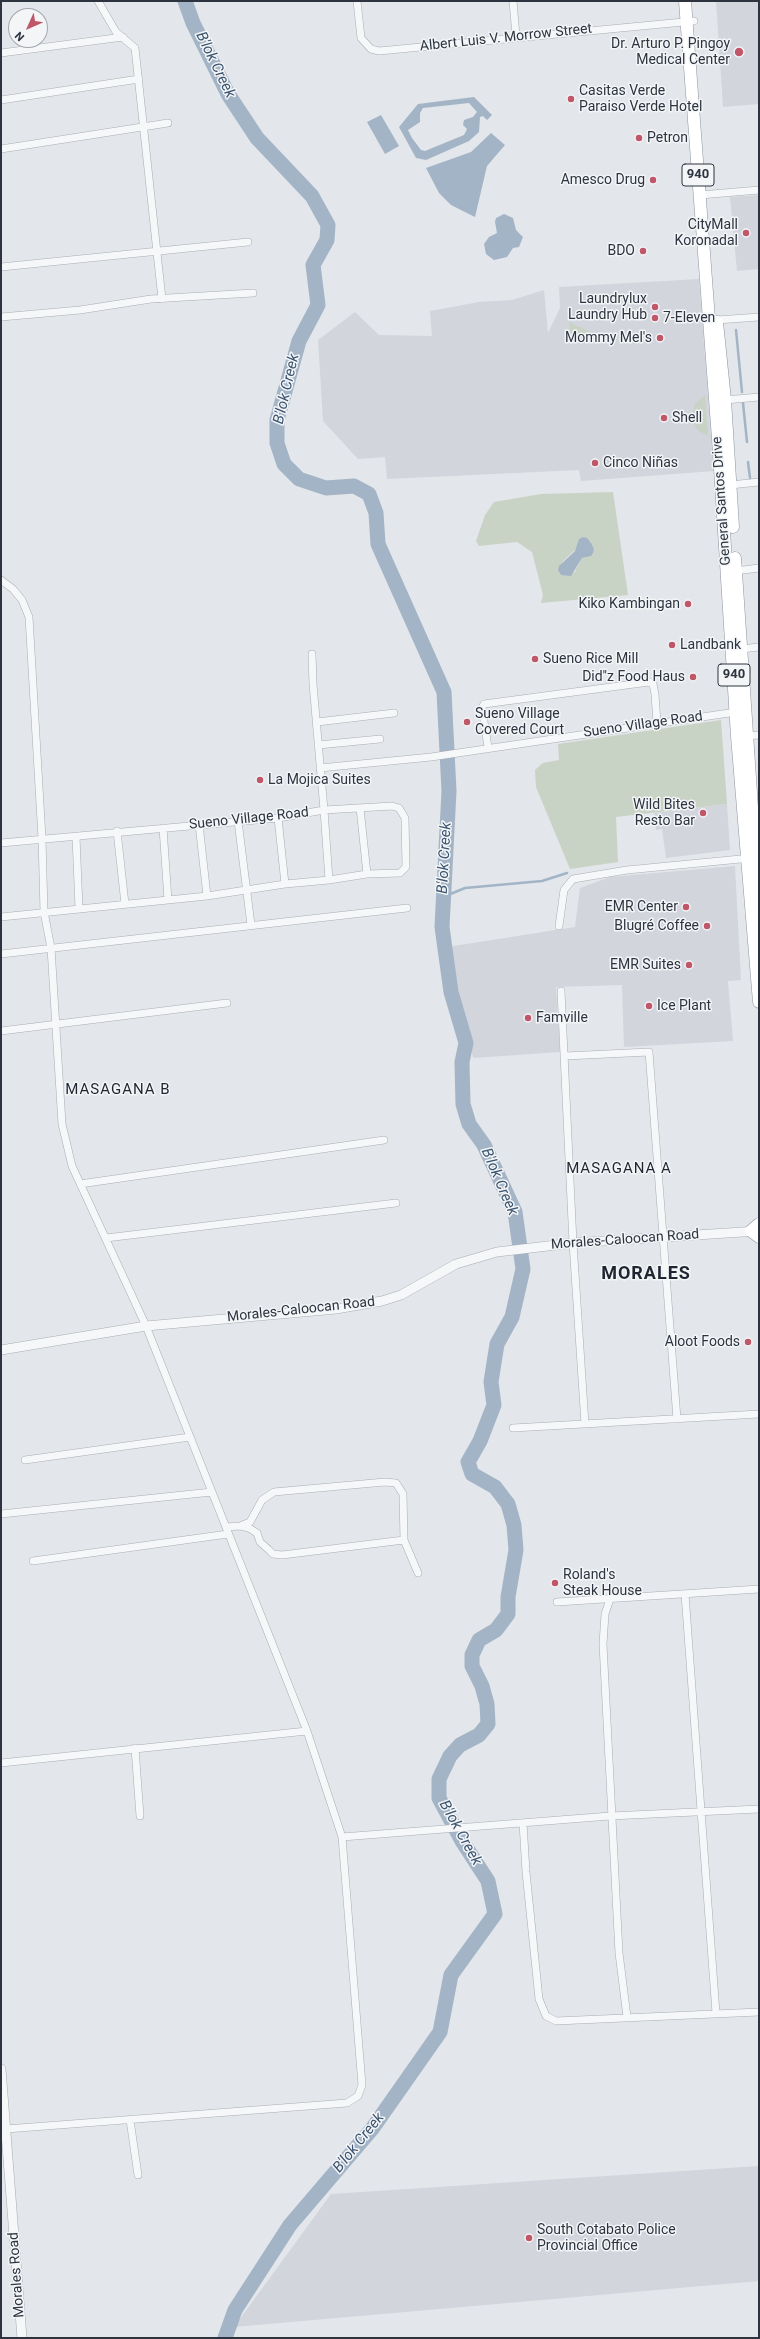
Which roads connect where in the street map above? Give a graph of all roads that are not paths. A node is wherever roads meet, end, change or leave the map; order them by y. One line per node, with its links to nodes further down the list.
1 (98, 1): 8 (street)
2 (357, 1): 7 (street, Albert Luis V. Morrow Street)
3 (513, 1): 7 (street)
4 (685, 1): 6 (highway, General Santos Drive / 940)
5 (693, 1): 6 (highway, General Santos Drive / 940)
6 (690, 21): 7 (street, Albert Luis V. Morrow Street); 16 (highway, General Santos Drive / 940)
7 (516, 36)
8 (123, 37): 9 (street); 10 (street)
9 (1, 53)
10 (139, 79): 11 (street); 13 (street)
11 (1, 100)
12 (168, 124): 13 (street)
13 (143, 127): 14 (street); 18 (street)
14 (1, 149)
15 (759, 190): 16 (street)
16 (704, 194): 24 (highway, General Santos Drive / 940); 35 (highway, General Santos Drive / 940)
17 (248, 242): 18 (street)
18 (157, 251): 19 (street); 21 (street)
19 (1, 267)
20 (253, 293): 21 (street)
21 (162, 298): 23 (street)
22 (759, 316): 24 (street)
23 (1, 317)
24 (717, 320): 26 (highway, General Santos Drive / 940)
25 (759, 398): 26 (street)
26 (725, 400): 28 (highway, General Santos Drive / 940)
27 (759, 482): 28 (street)
28 (730, 485): 30 (highway, General Santos Drive / 940)
29 (759, 568): 30 (street)
30 (735, 571): 33 (highway, General Santos Drive / 940)
31 (1, 580): 53 (street)
32 (759, 647): 33 (street)
33 (741, 649): 40 (highway, General Santos Drive / 940)
34 (312, 654): 37 (street)
35 (736, 712): 38 (street, Sueno Village Road); 55 (highway, General Santos Drive / 940)
36 (394, 713): 37 (street)
37 (317, 722): 42 (street)
38 (657, 723): 43 (street, Sueno Village Road); 43 (street)
39 (759, 735): 40 (street)
40 (746, 736): 55 (highway, General Santos Drive / 940)
41 (380, 739): 42 (street)
42 (318, 745): 44 (street)
43 (488, 747): 44 (street, Sueno Village Road)
44 (320, 768): 46 (street, Sueno Village Road)
45 (360, 808): 46 (street); 56 (street); 56 (street)
46 (324, 810): 47 (street, Sueno Village Road); 57 (street)
47 (278, 818): 48 (street, Sueno Village Road); 58 (street)
48 (238, 821): 49 (street, Sueno Village Road); 59 (street)
49 (199, 824): 50 (street, Sueno Village Road); 60 (street)
50 (163, 828): 51 (street, Sueno Village Road); 61 (street)
51 (117, 831): 52 (street, Sueno Village Road); 62 (street)
52 (76, 837): 53 (street, Sueno Village Road); 63 (street)
53 (42, 838): 54 (street, Sueno Village Road); 66 (street)
54 (1, 843)
55 (754, 858): 65 (highway, General Santos Drive / 940); 69 (street); 73 (highway, General Santos Drive / 940)
56 (367, 874): 57 (street)
57 (329, 880): 58 (street)
58 (286, 884): 59 (street)
59 (247, 890): 60 (street); 68 (street)
60 (207, 896): 61 (street)
61 (168, 900): 62 (street)
62 (125, 904): 63 (street)
63 (79, 908): 66 (street)
64 (407, 908): 68 (street)
65 (759, 910)
66 (44, 912): 67 (street); 70 (street)
67 (1, 917)
68 (251, 925): 70 (street)
69 (559, 926)
70 (51, 948): 71 (street); 75 (street)
71 (1, 954)
72 (561, 991): 77 (street)
73 (759, 1002)
74 (227, 1003): 75 (street)
75 (55, 1024): 76 (street); 79 (street)
76 (1, 1030)
77 (565, 1056): 82 (street); 84 (street)
78 (384, 1140): 79 (street)
79 (80, 1184): 83 (street)
80 (396, 1203): 83 (street)
81 (757, 1231): 82 (street, Morales-Caloocan Road)
82 (663, 1236): 84 (street, Morales-Caloocan Road); 88 (street)
83 (106, 1238): 85 (street)
84 (573, 1243): 85 (street, Morales-Caloocan Road); 89 (street)
85 (146, 1326): 86 (street, Morales-Caloocan Road); 91 (street)
86 (1, 1350)
87 (759, 1414): 88 (street)
88 (677, 1419): 89 (street)
89 (585, 1424): 90 (street)
90 (513, 1428)
91 (190, 1437): 92 (street); 93 (street)
92 (25, 1460)
93 (212, 1492): 94 (street); 96 (street)
94 (1, 1514)
95 (240, 1526): 96 (street); 97 (street); 97 (street)
96 (227, 1530): 98 (street); 104 (street)
97 (404, 1540): 99 (street)
98 (33, 1561)
99 (418, 1573)
100 (759, 1589): 101 (street)
101 (685, 1594): 102 (street); 108 (street)
102 (610, 1599): 103 (street); 110 (street)
103 (556, 1602)
104 (307, 1731): 105 (street); 112 (street)
105 (135, 1748): 106 (street); 109 (street)
106 (1, 1763)
107 (759, 1809): 108 (street)
108 (700, 1812): 110 (street); 114 (street)
109 (140, 1816)
110 (610, 1816): 111 (street); 115 (street)
111 (523, 1823): 112 (street); 115 (street)
112 (342, 1837): 117 (street)
113 (759, 2012): 114 (street)
114 (716, 2013): 115 (street)
115 (627, 2017)
116 (1, 2069): 118 (street, Morales Road)
117 (130, 2120): 118 (street); 119 (street)
118 (6, 2129): 120 (street, Morales Road)
119 (138, 2175)
120 (22, 2338)

